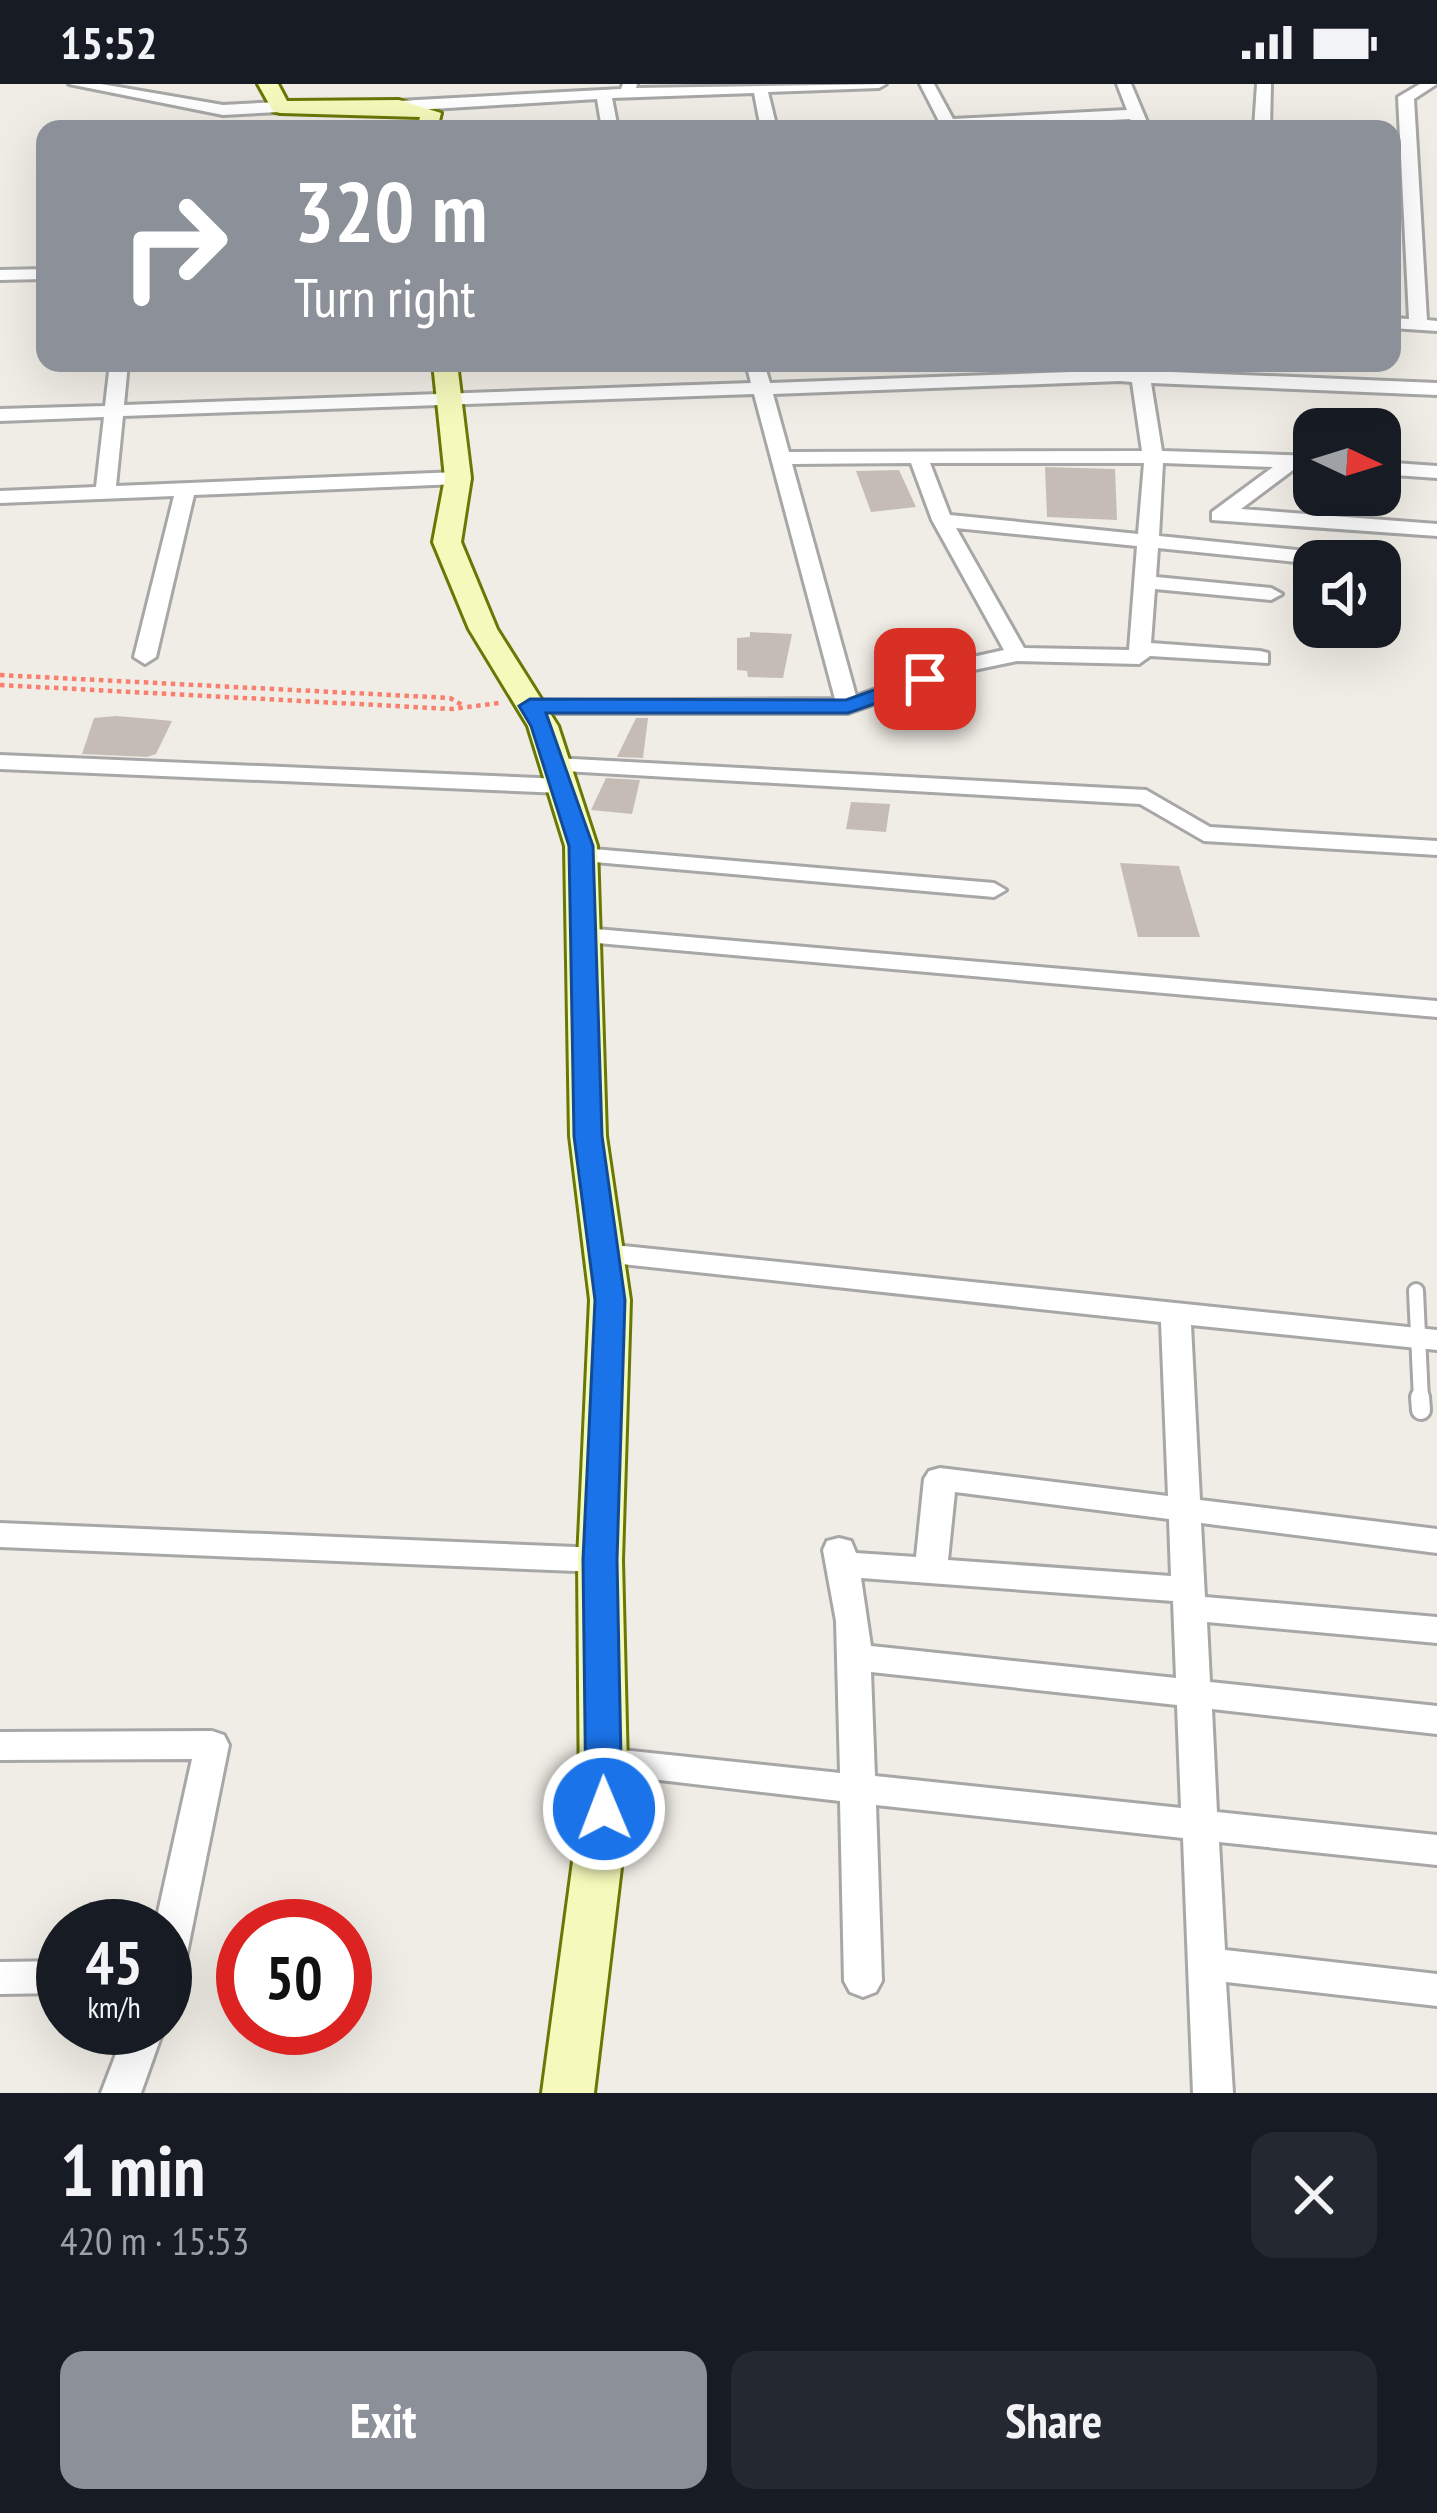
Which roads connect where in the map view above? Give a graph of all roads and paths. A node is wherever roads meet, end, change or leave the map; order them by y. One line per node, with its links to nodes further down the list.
1 (76, 84): 12 (street)
2 (268, 84): 12 (main road)
3 (878, 84): 8 (street)
4 (927, 84): 16 (street)
5 (1124, 84): 17 (street)
6 (1264, 84): 18 (street)
7 (1431, 84): 19 (street)
8 (760, 88): 9 (street); 15 (street)
9 (628, 89): 10 (street)
10 (604, 94): 11 (street); 14 (street)
11 (399, 106): 12 (main road); 13 (main road)
12 (280, 107)
13 (430, 120)
14 (608, 120)
15 (767, 120)
16 (946, 120)
17 (1138, 120)
18 (1262, 120)
19 (1401, 173): 22 (street)
20 (36, 274): 21 (street)
21 (0, 275)
22 (1428, 325)
23 (118, 372): 31 (street)
24 (758, 372): 29 (street)
25 (1058, 372): 29 (street)
26 (1124, 372): 27 (street)
27 (1141, 377): 30 (street); 34 (street)
28 (449, 380): 29 (street); 31 (street); 40 (main road)
29 (762, 388): 35 (street)
30 (1437, 389)
31 (114, 411): 32 (street); 42 (street)
32 (0, 415)
33 (918, 457): 34 (street); 35 (street); 45 (street)
34 (1154, 457): 36 (street); 47 (street)
35 (783, 458): 60 (street)
36 (1293, 462)
37 (1293, 468): 44 (street)
38 (1401, 469): 39 (street)
39 (1437, 472)
40 (458, 478): 41 (street); 58 (main road)
41 (185, 490): 42 (street); 54 (street)
42 (105, 493): 43 (street)
43 (0, 497)
44 (1222, 514): 46 (street); 48 (street)
45 (942, 520): 47 (street); 53 (street)
46 (1437, 530)
47 (1148, 538): 48 (street); 50 (street)
48 (1180, 542): 49 (street)
49 (1293, 555)
50 (1145, 582): 51 (street); 52 (street)
51 (1271, 593)
52 (1140, 649): 53 (street); 55 (street)
53 (1017, 654): 60 (street)
54 (145, 657)
55 (1260, 658)
56 (0, 675): 59 (path)
57 (0, 685): 59 (path)
58 (529, 704): 59 (path); 60 (street); 62 (main road)
59 (462, 705)
60 (848, 706)
61 (0, 762): 62 (street)
62 (559, 776): 63 (street); 64 (main road)
63 (1437, 848)
64 (581, 855): 65 (street); 66 (main road)
65 (994, 890)
66 (584, 936): 67 (street); 68 (main road)
67 (1437, 1009)
68 (604, 1254): 70 (street); 76 (main road)
69 (1416, 1291): 71 (lane)
70 (1175, 1311): 71 (street); 73 (street)
71 (1428, 1339): 72 (lane)
72 (1421, 1410)
73 (1182, 1508): 75 (street); 77 (street); 78 (street)
74 (0, 1535): 76 (street)
75 (1437, 1541)
76 (600, 1560): 84 (main road)
77 (931, 1571): 78 (street); 80 (street)
78 (1189, 1599): 79 (street); 81 (street)
79 (1437, 1630)
80 (853, 1657): 81 (street); 85 (street)
81 (1195, 1692): 82 (street); 86 (street)
82 (1437, 1720)
83 (0, 1746): 88 (street)
84 (603, 1762): 85 (street); 96 (main road)
85 (857, 1788): 86 (street); 92 (street)
86 (1200, 1825): 87 (street); 89 (street)
87 (1437, 1850)
88 (180, 1899)
89 (1207, 1964): 93 (street); 97 (street)
90 (36, 1977): 91 (street)
91 (0, 1978)
92 (863, 1981)
93 (1437, 1990)
94 (135, 2055): 95 (street)
95 (121, 2093)
96 (568, 2093)
97 (1213, 2093)

